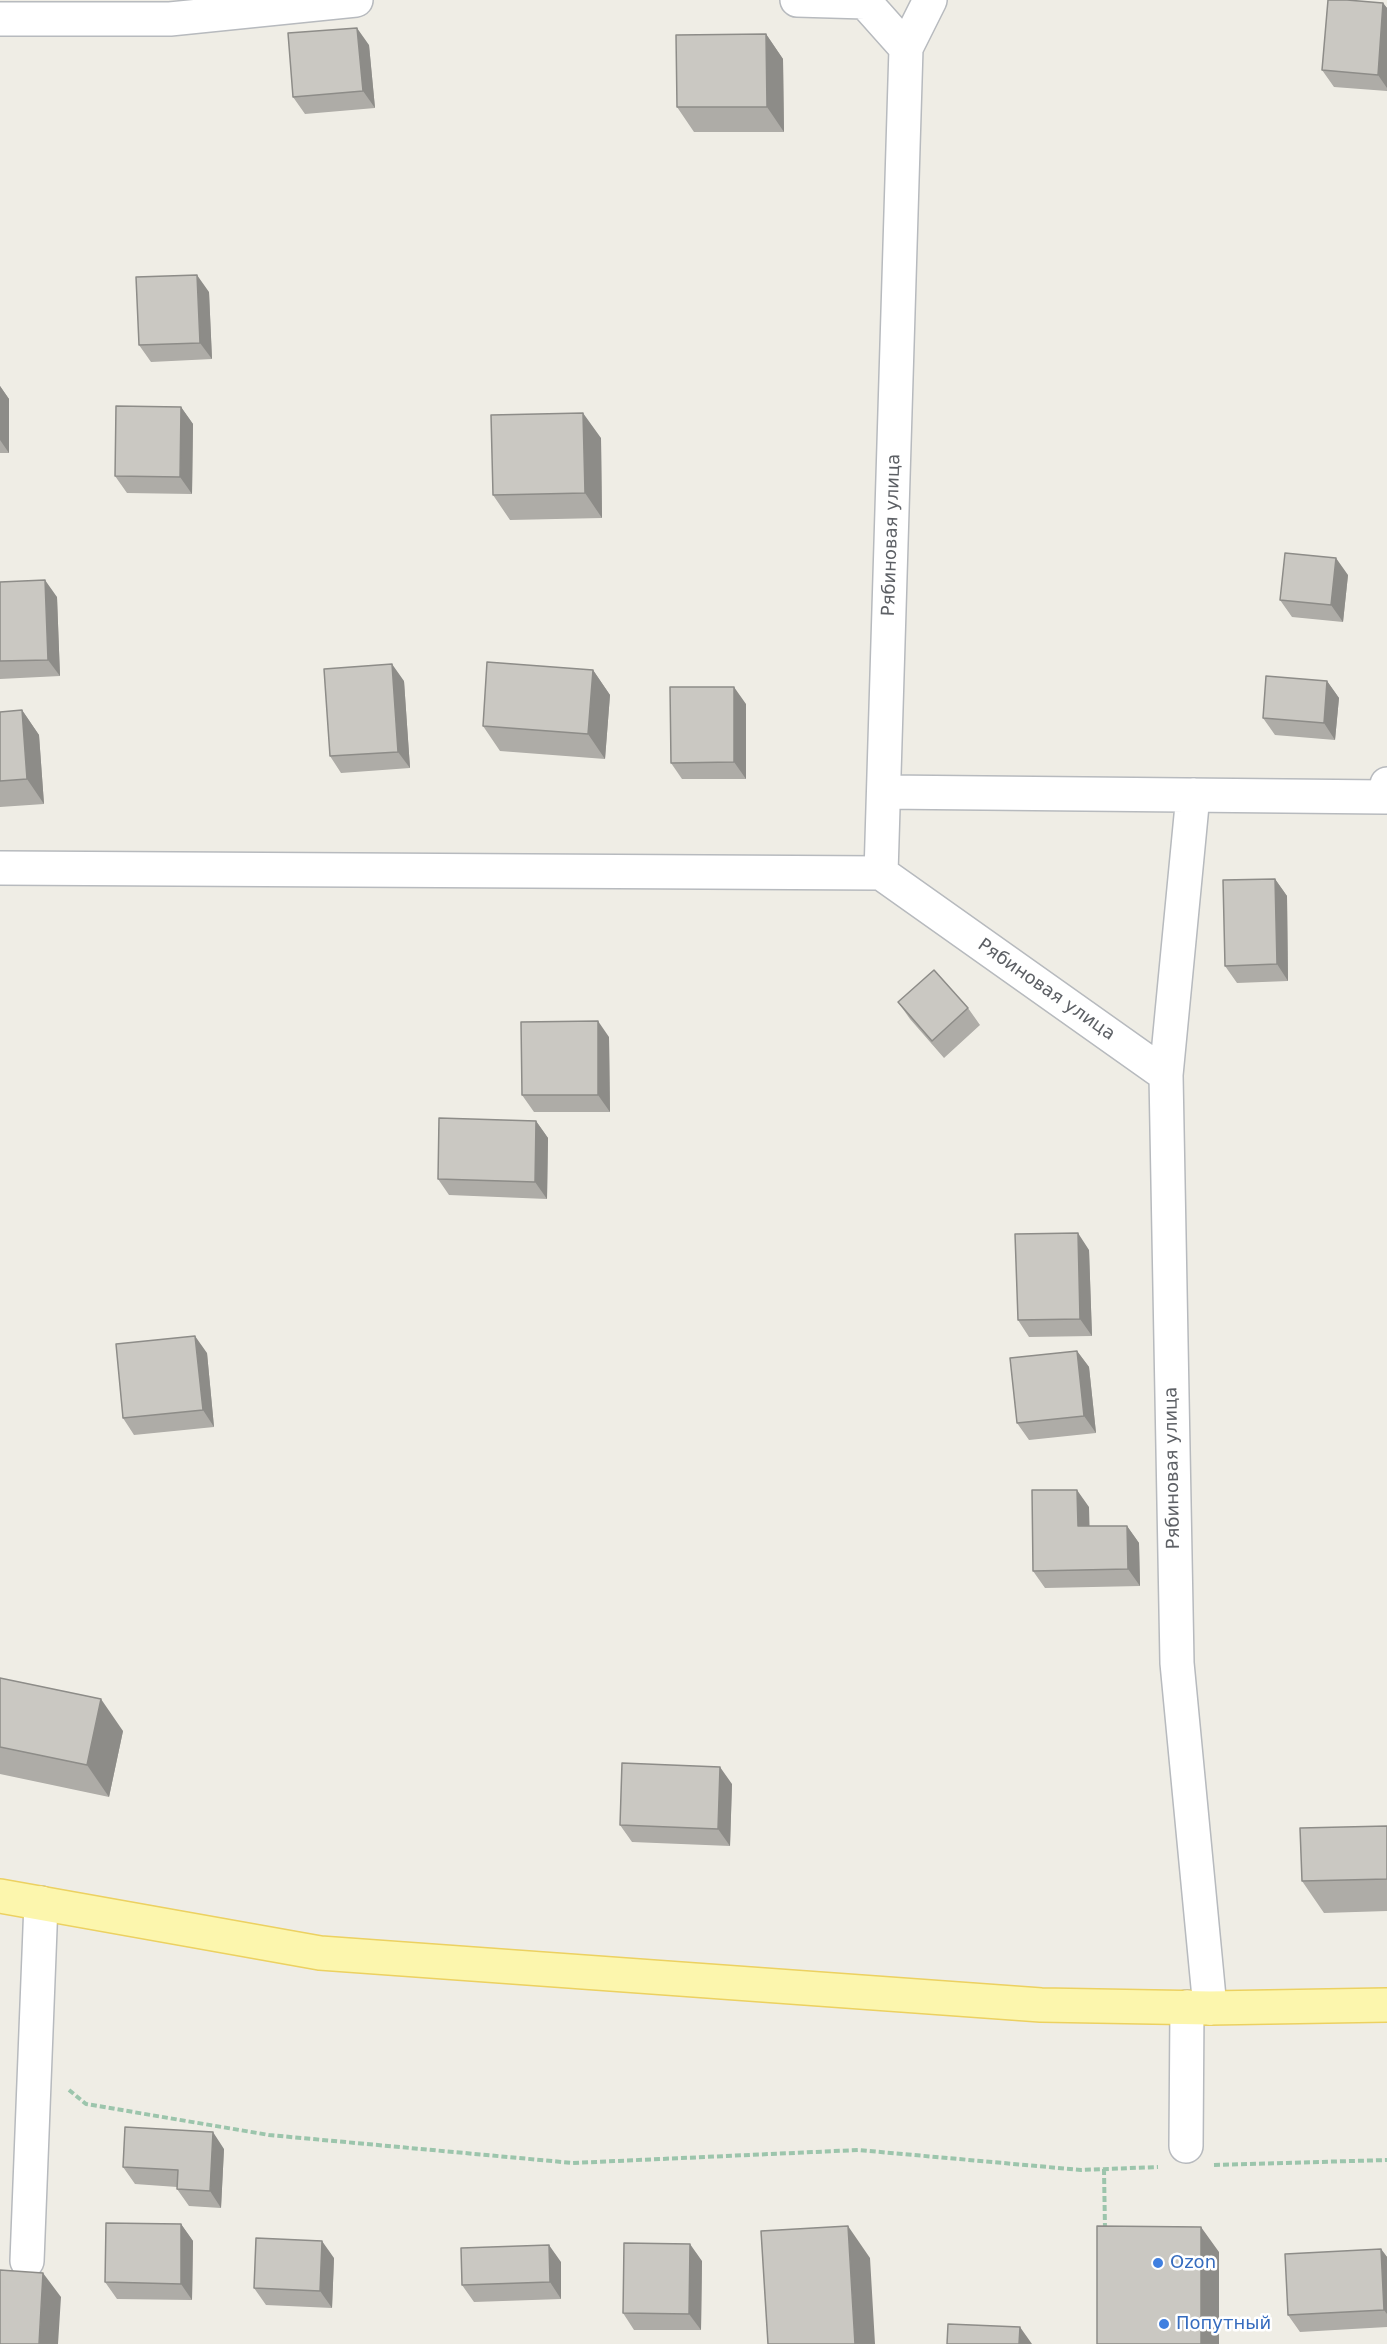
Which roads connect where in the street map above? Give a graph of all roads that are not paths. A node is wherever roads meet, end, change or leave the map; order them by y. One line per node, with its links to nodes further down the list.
1 (356, 0): 4 (street)
2 (797, 0): 5 (street)
3 (930, 0): 5 (street, Рябиновая улица)
4 (0, 19)
5 (906, 48): 7 (street, Рябиновая улица)
6 (1387, 784): 8 (street)
7 (884, 792): 8 (street); 10 (street, Рябиновая улица)
8 (1193, 795): 11 (street)
9 (0, 868): 10 (street)
10 (881, 873): 11 (street, Рябиновая улица)
11 (1166, 1075): 15 (street, Рябиновая улица)
12 (0, 1896): 13 (main road)
13 (41, 1903): 15 (main road); 17 (street)
14 (1387, 2005): 15 (main road)
15 (1199, 2007): 16 (street, Рябиновая улица)
16 (1186, 2159)
17 (27, 2261)

